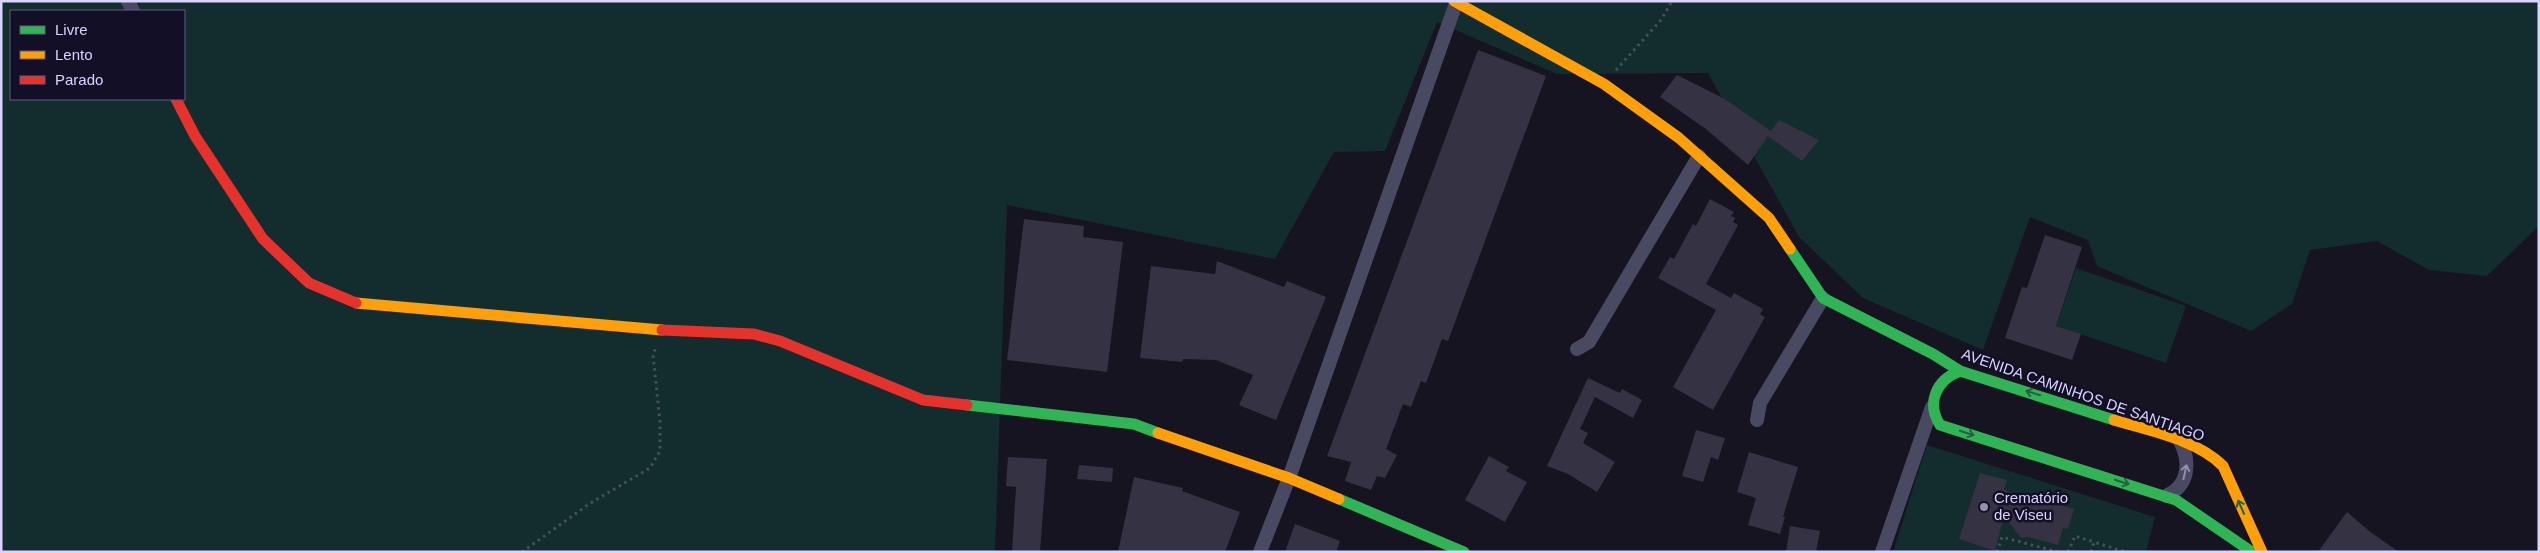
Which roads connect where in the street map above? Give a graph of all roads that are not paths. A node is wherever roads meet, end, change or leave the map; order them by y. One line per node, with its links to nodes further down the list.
1 (1455, 2): 3 (street, AVENIDA CAMINHOS DE SANTIAGO); 10 (street)
2 (177, 100): 10 (street)
3 (1699, 156): 4 (street, AVENIDA CAMINHOS DE SANTIAGO); 5 (street)
4 (1823, 298): 6 (street, AVENIDA CAMINHOS DE SANTIAGO); 8 (street)
5 (1577, 349)
6 (1960, 371): 7 (street); 9 (street, AVENIDA CAMINHOS DE SANTIAGO, one-way to 6)
7 (1932, 407): 11 (street, one-way to 11); 14 (street)
8 (1757, 420)
9 (2180, 441): 11 (street, one-way to 9); 16 (street, AVENIDA CAMINHOS DE SANTIAGO, one-way to 9)
10 (1289, 478): 12 (street); 13 (street)
11 (2166, 496): 15 (street)
12 (1260, 552)
13 (1464, 552)
14 (1882, 552)
15 (2252, 552)
16 (2262, 552)

